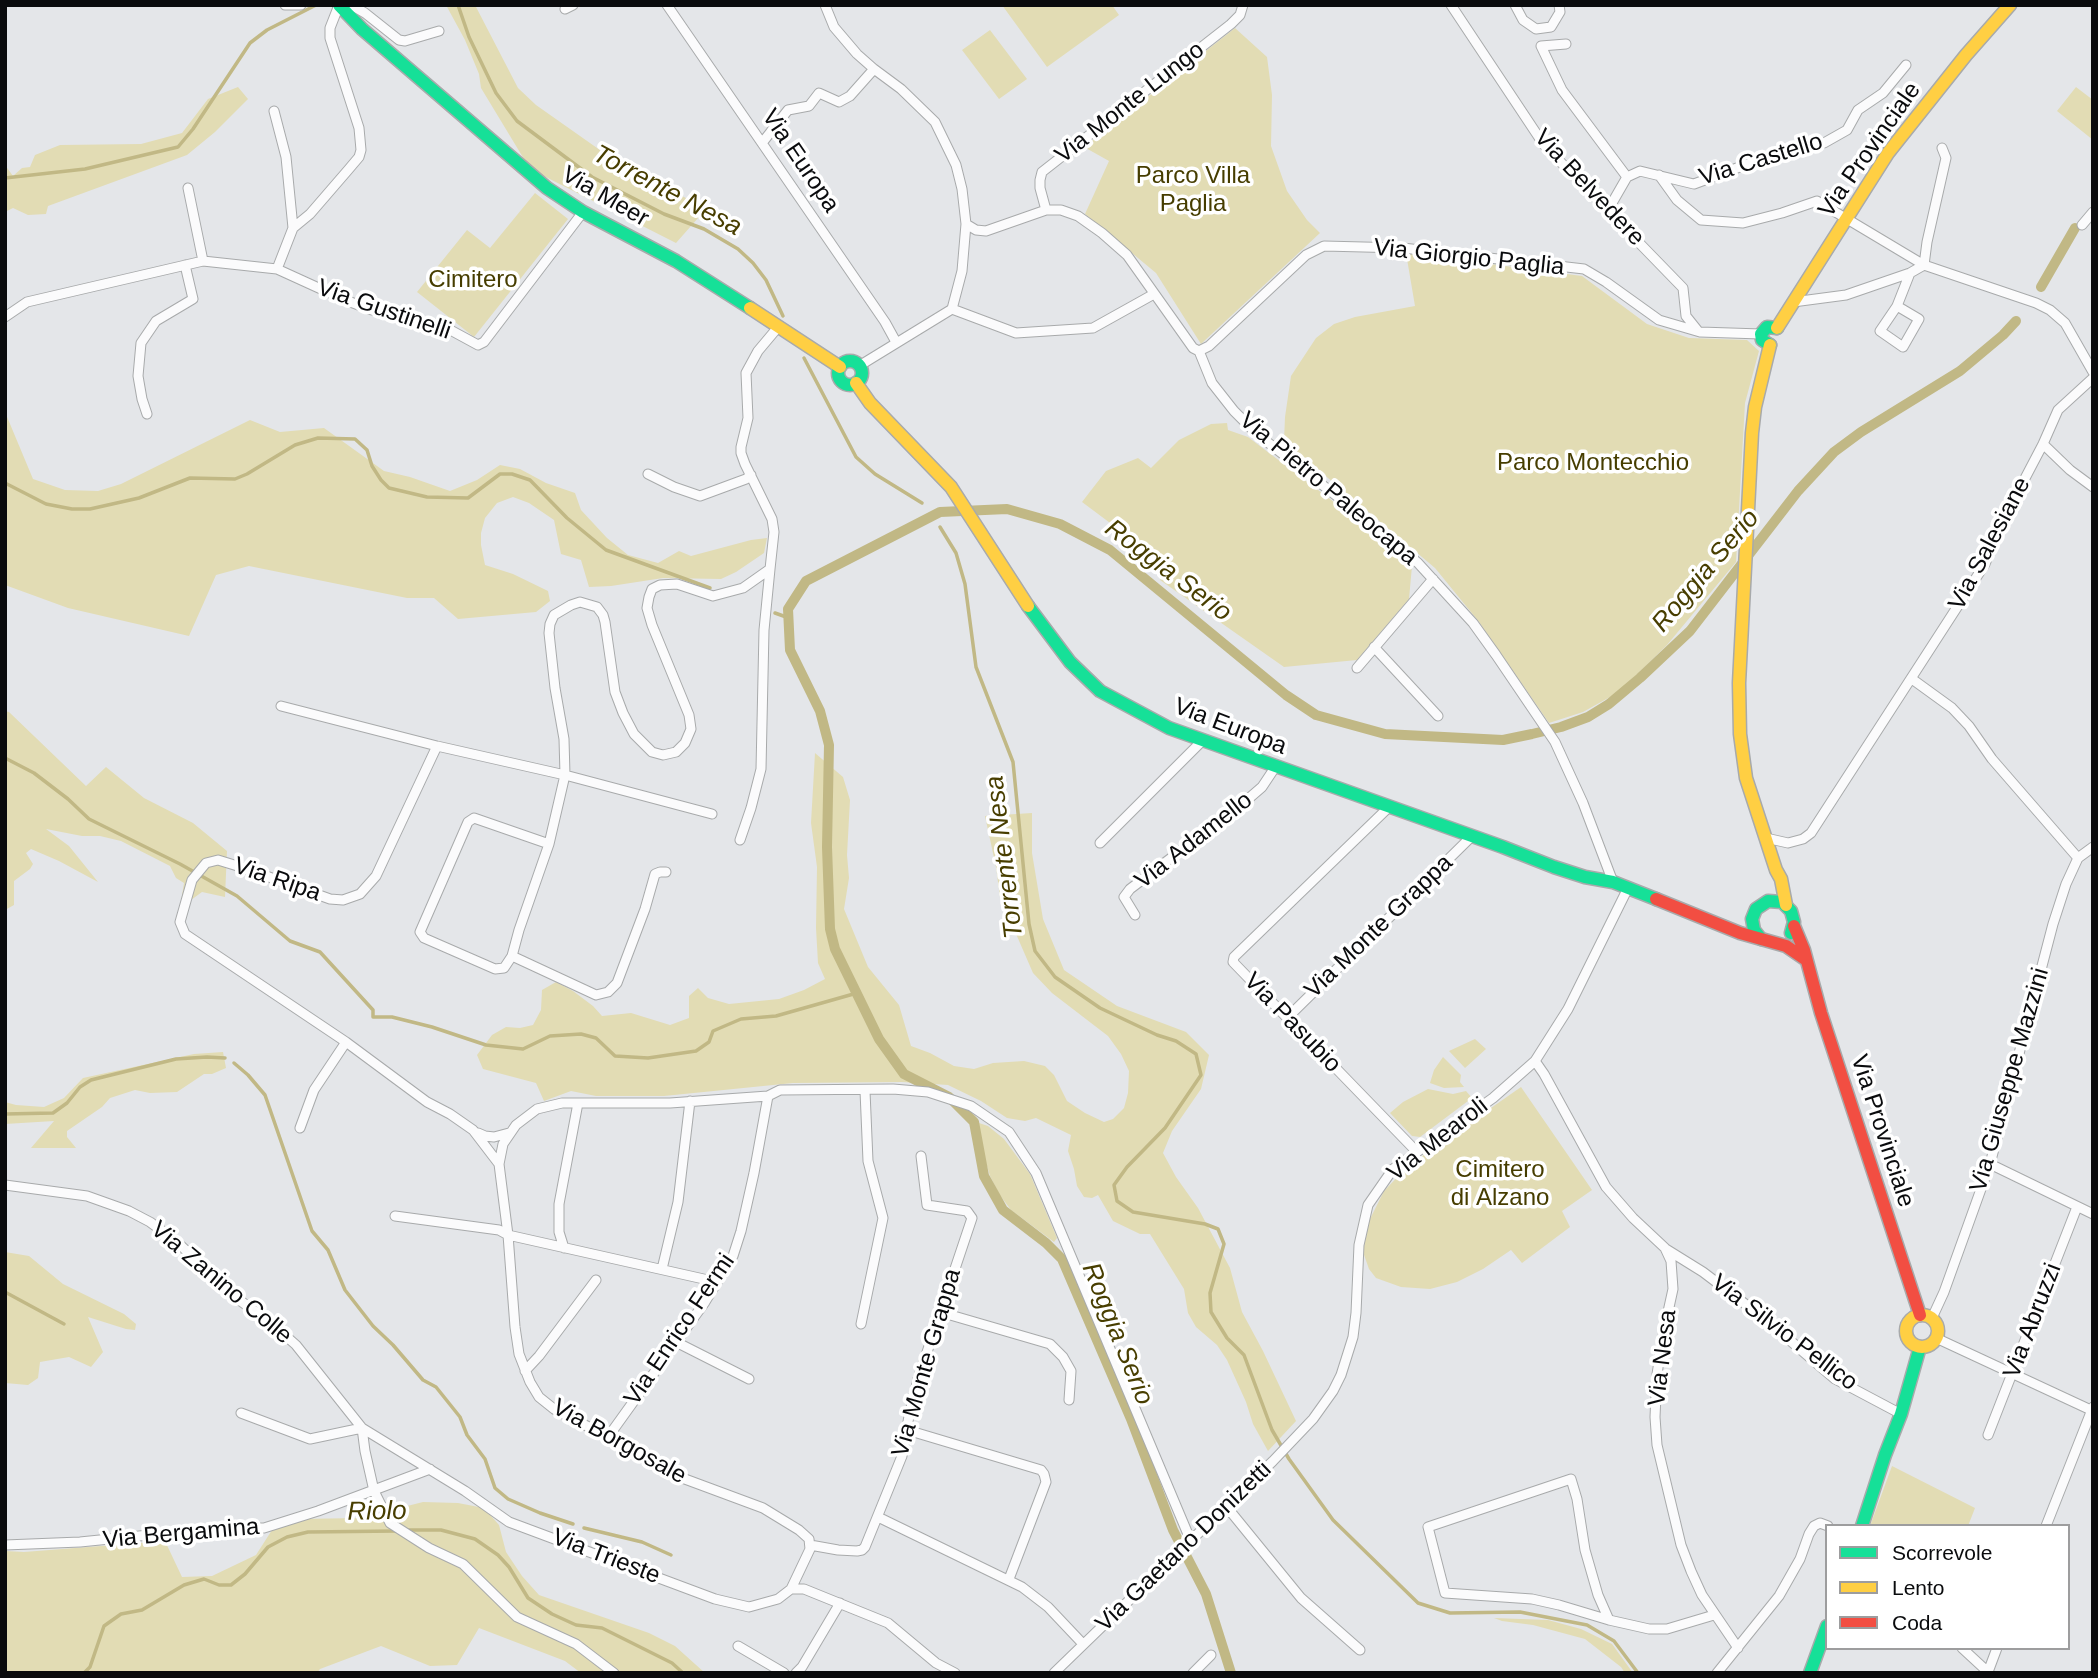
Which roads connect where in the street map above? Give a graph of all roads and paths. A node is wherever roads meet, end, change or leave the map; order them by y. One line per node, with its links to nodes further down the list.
1 (285, 5): 2 (street)
2 (301, 5)
3 (340, 5): 11 (street); 23 (street, Via Meer); 28 (street)
4 (667, 5): 16 (street, Via Europa)
5 (825, 5): 14 (street)
6 (1243, 5): 21 (street, Via Monte Lungo)
7 (1451, 5): 22 (street, Via Belvedere)
8 (1515, 5): 9 (street)
9 (1559, 5)
10 (2010, 5): 25 (street, Via Provinciale)
11 (439, 31)
12 (1566, 44): 19 (street)
13 (1906, 65): 18 (street, Via Castello)
14 (874, 69): 16 (street); 26 (street)
15 (274, 111): 28 (street)
16 (762, 143): 43 (street, Via Europa)
17 (1942, 149): 31 (street)
18 (1659, 175): 19 (street, Via Castello); 25 (street)
19 (1627, 177): 22 (street)
20 (188, 188): 29 (street)
21 (1046, 210): 26 (street); 34 (street, Via Pietro Paleocapa)
22 (1608, 211): 41 (street, Via Belvedere)
23 (583, 212): 32 (street, Via Gustinelli); 39 (street, Via Meer)
24 (2093, 212): 27 (street)
25 (1847, 218): 31 (street); 35 (street, Via Provinciale)
26 (966, 224): 37 (street)
27 (2082, 225)
28 (293, 228): 32 (street)
29 (203, 261): 30 (street, Via Gustinelli); 32 (street, Via Gustinelli)
30 (185, 265): 38 (street, Via Gustinelli); 51 (street)
31 (1924, 265): 33 (street); 48 (street)
32 (277, 269)
33 (1910, 273): 35 (street); 36 (street)
34 (1154, 294): 37 (street); 45 (street, Via Pietro Paleocapa)
35 (1793, 302): 40 (street, Via Provinciale)
36 (1897, 306): 36 (street)
37 (952, 309): 43 (street)
38 (5, 317)
39 (779, 326): 47 (street, Via Meer); 54 (street)
40 (1777, 328): 42 (street); 44 (street)
41 (1700, 332): 42 (street, Via Giorgio Paglia); 45 (street, Via Giorgio Paglia)
42 (1761, 334): 44 (street)
43 (896, 342): 46 (street)
44 (1770, 345): 70 (street)
45 (1199, 351): 57 (street, Via Pietro Paleocapa)
46 (859, 366): 47 (street); 50 (street)
47 (840, 367): 50 (street)
48 (2093, 372)
49 (2093, 378): 52 (street, Via Salesiane)
50 (856, 383): 63 (street, Via Europa)
51 (147, 414)
52 (2043, 444): 55 (street); 60 (street, Via Salesiane)
53 (648, 474): 54 (street)
54 (751, 475): 56 (street)
55 (2093, 487)
56 (770, 569): 66 (street); 71 (street)
57 (1433, 579): 58 (street); 78 (street, Via Pietro Paleocapa)
58 (1374, 647): 59 (street); 62 (street)
59 (1357, 668)
60 (1912, 679): 70 (street, Via Salesiane); 75 (street)
61 (281, 706): 64 (street)
62 (1438, 716)
63 (1202, 741): 65 (street, Via Europa); 72 (street)
64 (437, 746): 66 (street); 91 (street, Via Ripa)
65 (1276, 766): 67 (street, Via Europa); 83 (street, Via Adamello)
66 (565, 775): 68 (street); 73 (street)
67 (1389, 807): 69 (street, Via Europa); 90 (street, Via Pasubio)
68 (712, 814)
69 (1472, 836): 78 (street, Via Europa); 90 (street, Via Monte Grappa)
70 (1766, 838): 76 (street)
71 (740, 840)
72 (1100, 843)
73 (549, 844): 88 (street); 88 (street)
74 (2093, 847): 75 (street)
75 (2078, 858): 103 (street, Via Giuseppe Mazzini)
76 (1776, 870): 80 (street); 81 (street)
77 (666, 872): 88 (street)
78 (1613, 882): 79 (street, Via Europa)
79 (1628, 888): 84 (street, Via Europa); 92 (street, Via Mearoli)
80 (1768, 901): 81 (street); 82 (street)
81 (1786, 905): 85 (street)
82 (1754, 914): 84 (street); 86 (street)
83 (1135, 915)
84 (1722, 924): 86 (street, Via Europa)
85 (1794, 926): 87 (street); 89 (street, Via Provinciale)
86 (1760, 939): 87 (street)
87 (1775, 943): 89 (street)
88 (512, 956)
89 (1805, 959): 117 (street, Via Provinciale)
90 (1287, 1018): 100 (street, Via Pasubio)
91 (346, 1042): 97 (street); 98 (street)
92 (1535, 1061): 100 (street, Via Mearoli); 110 (street, Via Nesa)
93 (865, 1091): 94 (street); 118 (street); 141 (street)
94 (768, 1096): 95 (street); 115 (street, Via Enrico Fermi)
95 (690, 1101): 96 (street); 112 (street)
96 (578, 1103): 99 (street); 109 (street)
97 (300, 1128)
98 (473, 1130): 99 (street); 102 (street)
99 (509, 1133): 102 (street)
100 (1416, 1151): 129 (street, Via Mearoli)
101 (921, 1156): 116 (street, Via Monte Grappa)
102 (499, 1164): 108 (street, Via Borgosale)
103 (1990, 1164): 105 (street); 117 (street, Via Giuseppe Mazzini)
104 (5, 1185): 130 (street, Via Zanino Colle)
105 (2077, 1207): 106 (street); 123 (street, Via Abruzzi)
106 (2093, 1214)
107 (395, 1216): 108 (street)
108 (508, 1235): 109 (street); 122 (street, Via Borgosale)
109 (564, 1248): 112 (street)
110 (1665, 1248): 111 (street, Via Nesa); 113 (street, Via Silvio Pellico)
111 (1672, 1268): 113 (street, Via Silvio Pellico); 147 (street, Via Nesa)
112 (662, 1269): 115 (street)
113 (1703, 1272): 128 (street, Via Silvio Pellico)
114 (596, 1280): 122 (street)
115 (717, 1282): 120 (street, Via Enrico Fermi)
116 (940, 1312): 125 (street); 131 (street, Via Monte Grappa)
117 (1926, 1316): 119 (street); 121 (street)
118 (861, 1324)
119 (1937, 1338): 121 (street); 123 (street)
120 (676, 1342): 124 (street); 133 (street, Via Enrico Fermi)
121 (1920, 1347): 128 (street)
122 (525, 1371): 133 (street, Via Borgosale)
123 (2013, 1375): 126 (street); 132 (street, Via Abruzzi)
124 (749, 1379)
125 (1069, 1400)
126 (2092, 1410): 139 (street)
127 (241, 1413): 130 (street)
128 (1901, 1414): 138 (street)
129 (1313, 1419): 136 (street, Via Gaetano Donizetti)
130 (362, 1427): 134 (street, Via Zanino Colle); 135 (street, Via Zanino Colle)
131 (907, 1430): 137 (street, Via Monte Grappa); 144 (street)
132 (1988, 1435)
133 (608, 1437): 143 (street, Via Borgosale)
134 (430, 1469): 135 (street, Via Bergamina); 145 (street, Via Trieste)
135 (374, 1491): 142 (street, Via Bergamina); 158 (street, Via Zanino Colle)
136 (1226, 1506): 141 (street, Via Gaetano Donizetti); 153 (street)
137 (878, 1517): 143 (street, Via Monte Grappa); 144 (street)
138 (1863, 1524)
139 (2047, 1524)
140 (1825, 1525): 152 (street)
141 (1190, 1539): 150 (street, Via Gaetano Donizetti)
142 (5, 1545)
143 (810, 1545): 145 (street)
144 (1009, 1580): 150 (street)
145 (791, 1589): 146 (street)
146 (840, 1603): 160 (street); 161 (street)
147 (1714, 1615): 148 (street); 152 (street, Via Nesa)
148 (1609, 1620): 148 (street)
149 (1825, 1632): 165 (street)
150 (1083, 1644): 162 (street, Via Gaetano Donizetti)
151 (738, 1646): 159 (street)
152 (1738, 1648): 164 (street)
153 (1360, 1650)
154 (1964, 1650): 157 (street)
155 (1996, 1650): 157 (street)
156 (1211, 1655): 163 (street)
157 (1988, 1672)
158 (614, 1673)
159 (784, 1673)
160 (796, 1673)
161 (955, 1673)
162 (1054, 1673)
163 (1193, 1673)
164 (1717, 1673)
165 (1810, 1673)

